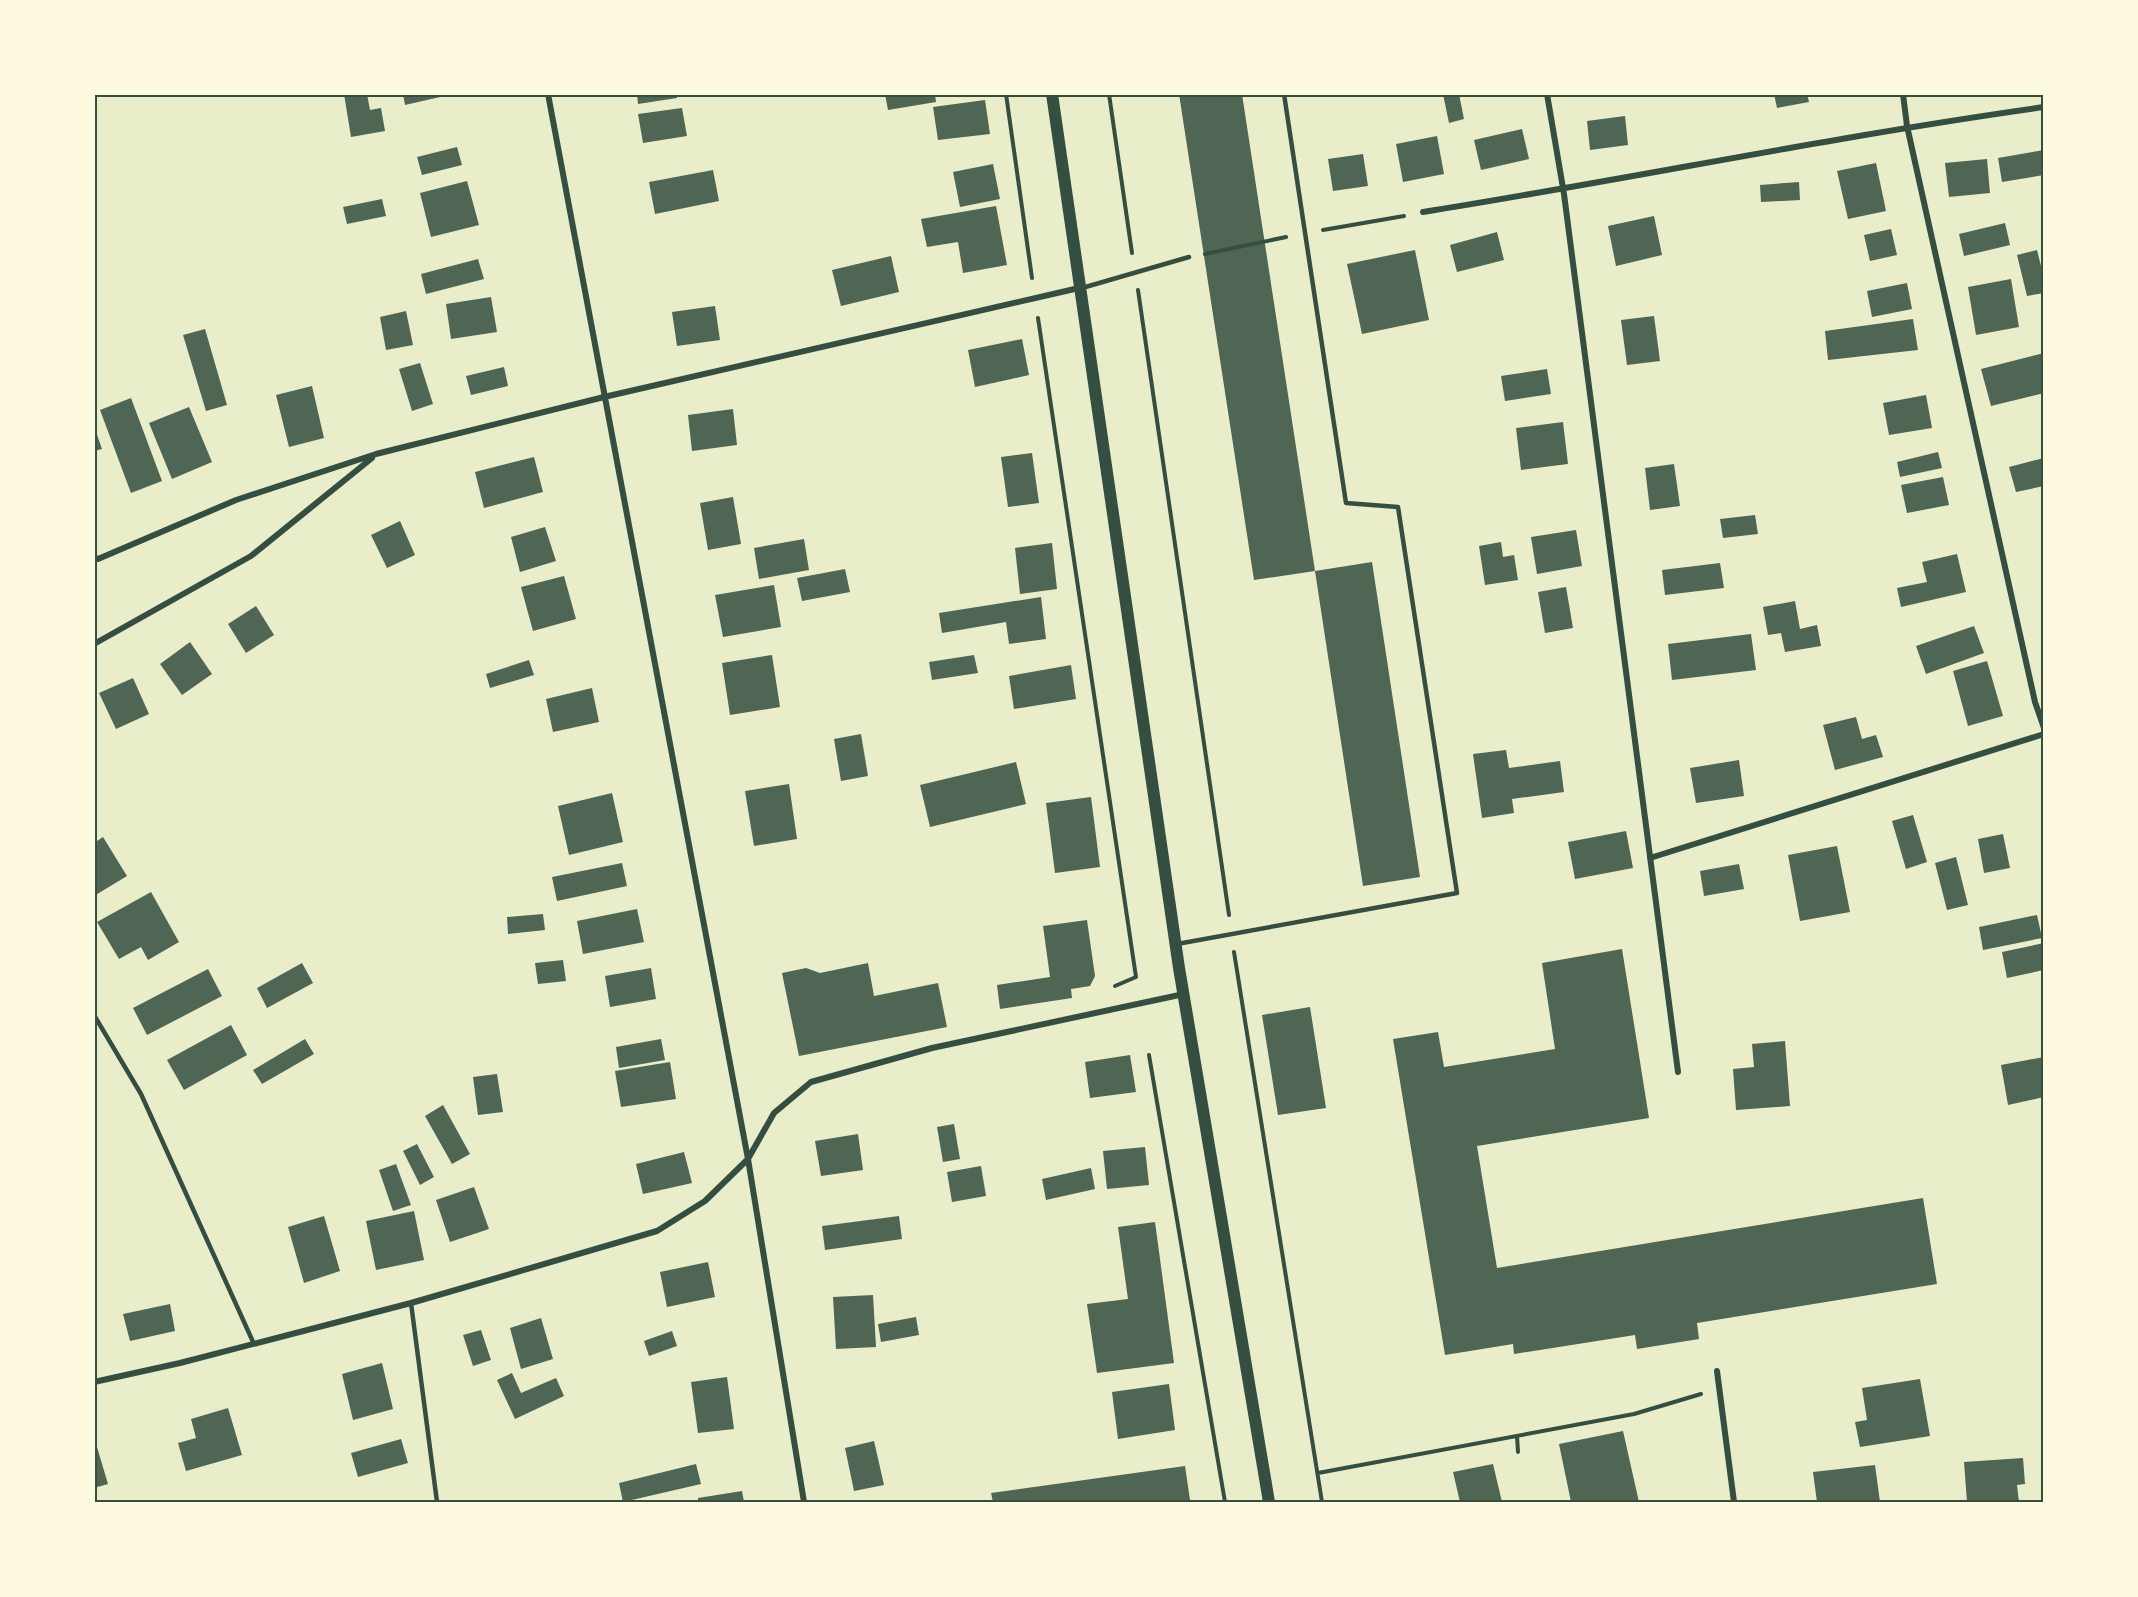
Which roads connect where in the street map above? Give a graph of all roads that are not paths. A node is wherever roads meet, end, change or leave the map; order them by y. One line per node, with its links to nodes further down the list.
1 (548, 94): 12 (street)
2 (1052, 94): 11 (main road)
3 (1284, 94): 19 (lane)
4 (1547, 94): 8 (street)
5 (1903, 94): 7 (street)
6 (2043, 107): 7 (street)
7 (1907, 126): 8 (street); 16 (street)
8 (1563, 190): 9 (street); 18 (street)
9 (1423, 212)
10 (1189, 257): 11 (lane)
11 (1079, 288): 12 (street); 19 (main road)
12 (604, 398): 13 (street); 23 (street)
13 (376, 454): 14 (street); 15 (street)
14 (94, 558)
15 (94, 644)
16 (2043, 728)
17 (2043, 734): 18 (street)
18 (1650, 858): 22 (street)
19 (1176, 944): 20 (main road)
20 (1184, 994): 23 (street); 30 (main road)
21 (94, 1015): 25 (lane)
22 (1678, 1072)
23 (748, 1159): 24 (street); 29 (street)
24 (411, 1304): 25 (street); 28 (lane)
25 (254, 1344): 27 (street)
26 (1717, 1371): 31 (street)
27 (94, 1382)
28 (437, 1503)
29 (804, 1503)
30 (1269, 1503)
31 (1734, 1503)

